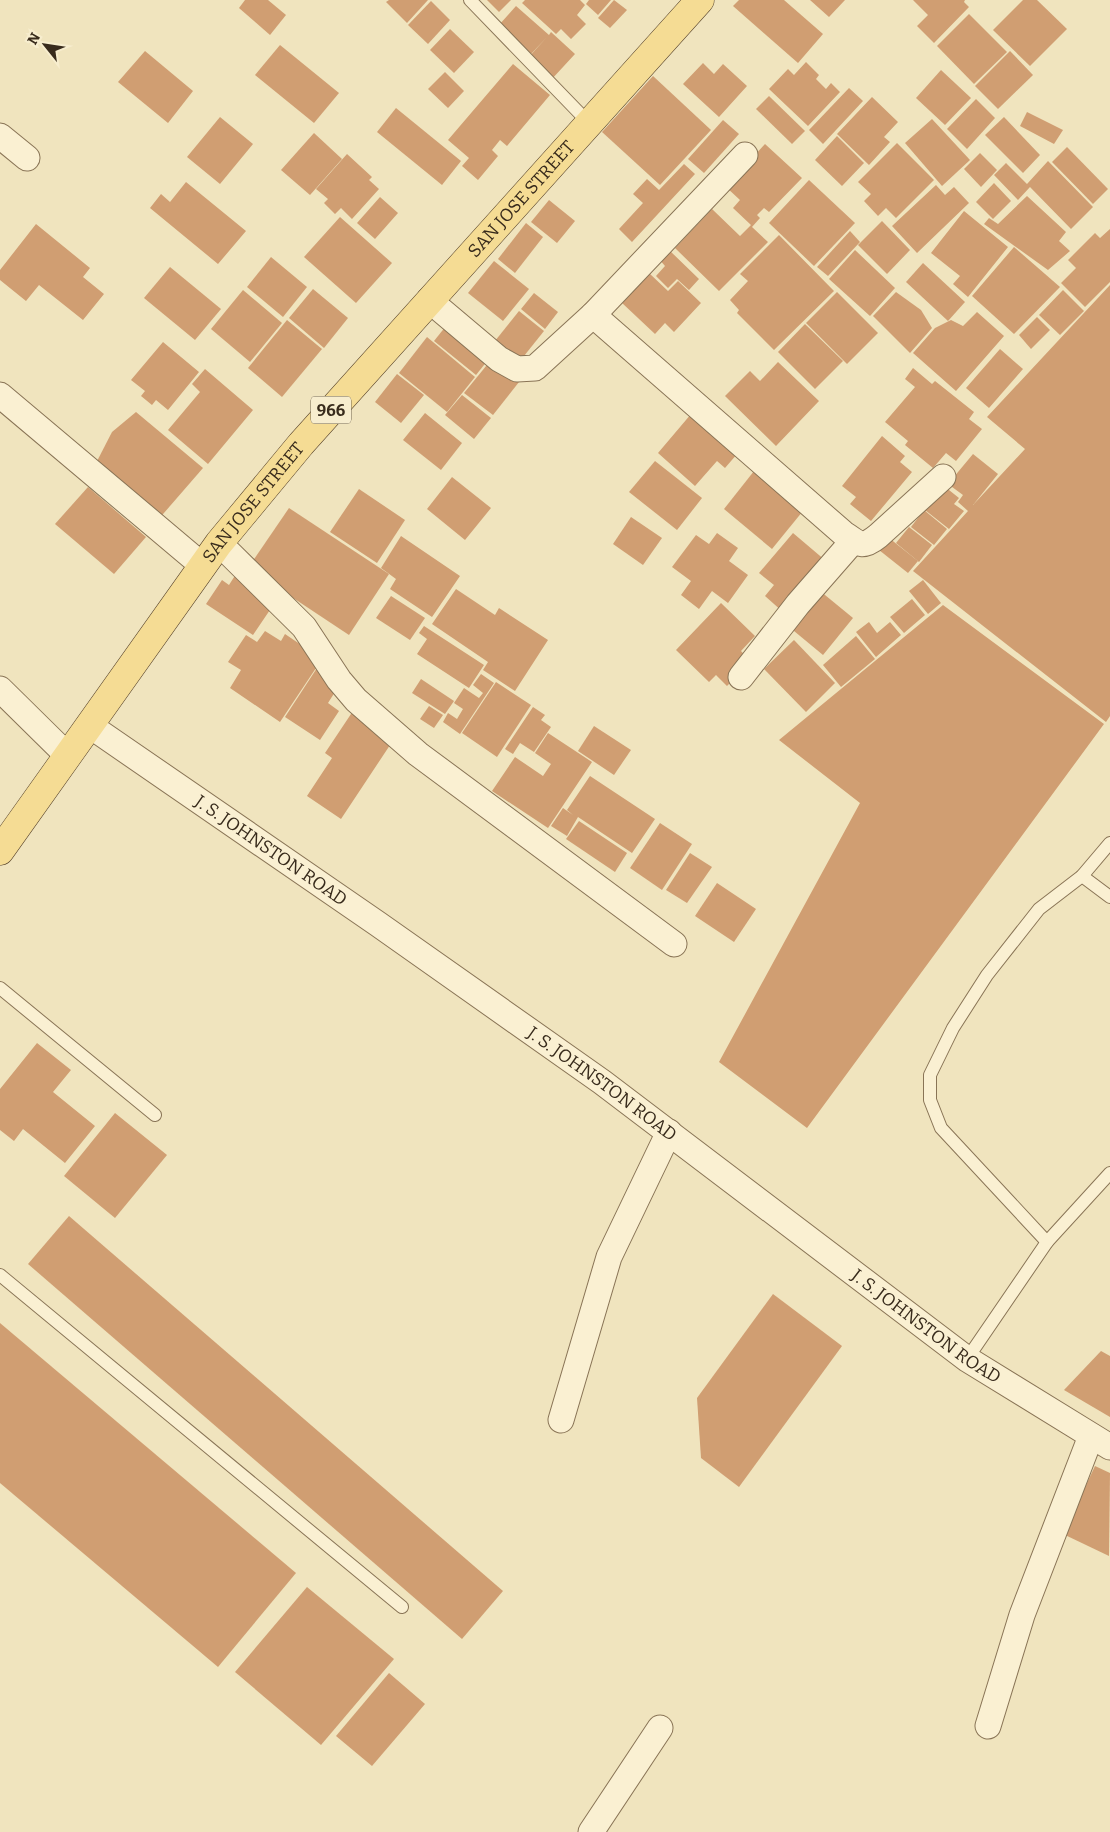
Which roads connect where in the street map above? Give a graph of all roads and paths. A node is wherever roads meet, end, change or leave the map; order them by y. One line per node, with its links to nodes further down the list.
1 (470, 0): 3 (lane)
2 (700, 0): 3 (main road, SAN JOSE STREET / 966)
3 (589, 124): 7 (main road, SAN JOSE STREET / 966)
4 (0, 136): 6 (street)
5 (745, 155): 8 (street)
6 (27, 158)
7 (429, 300): 8 (street); 12 (main road, SAN JOSE STREET / 966)
8 (593, 315): 11 (street)
9 (0, 395): 13 (street)
10 (943, 477): 11 (street)
11 (853, 541): 14 (street)
12 (219, 543): 13 (main road, SAN JOSE STREET / 966); 22 (street)
13 (203, 566): 16 (main road, SAN JOSE STREET / 966)
14 (741, 677)
15 (0, 689): 17 (street)
16 (89, 725): 17 (main road, SAN JOSE STREET / 966); 25 (street, J. S. JOHNSTON ROAD)
17 (68, 756): 19 (main road, SAN JOSE STREET / 966)
18 (1110, 843): 20 (lane)
19 (0, 851)
20 (1082, 876): 21 (lane); 27 (lane)
21 (1110, 897)
22 (674, 944)
23 (0, 988): 24 (lane)
24 (155, 1115)
25 (669, 1132): 29 (street, J. S. JOHNSTON ROAD); 30 (street)
26 (1110, 1172): 27 (lane)
27 (1047, 1242): 29 (lane)
28 (0, 1276): 32 (lane)
29 (967, 1359): 31 (street, J. S. JOHNSTON ROAD)
30 (561, 1420)
31 (1101, 1442): 33 (street)
32 (402, 1607)
33 (988, 1726)
34 (660, 1728): 35 (street)
35 (592, 1832)

